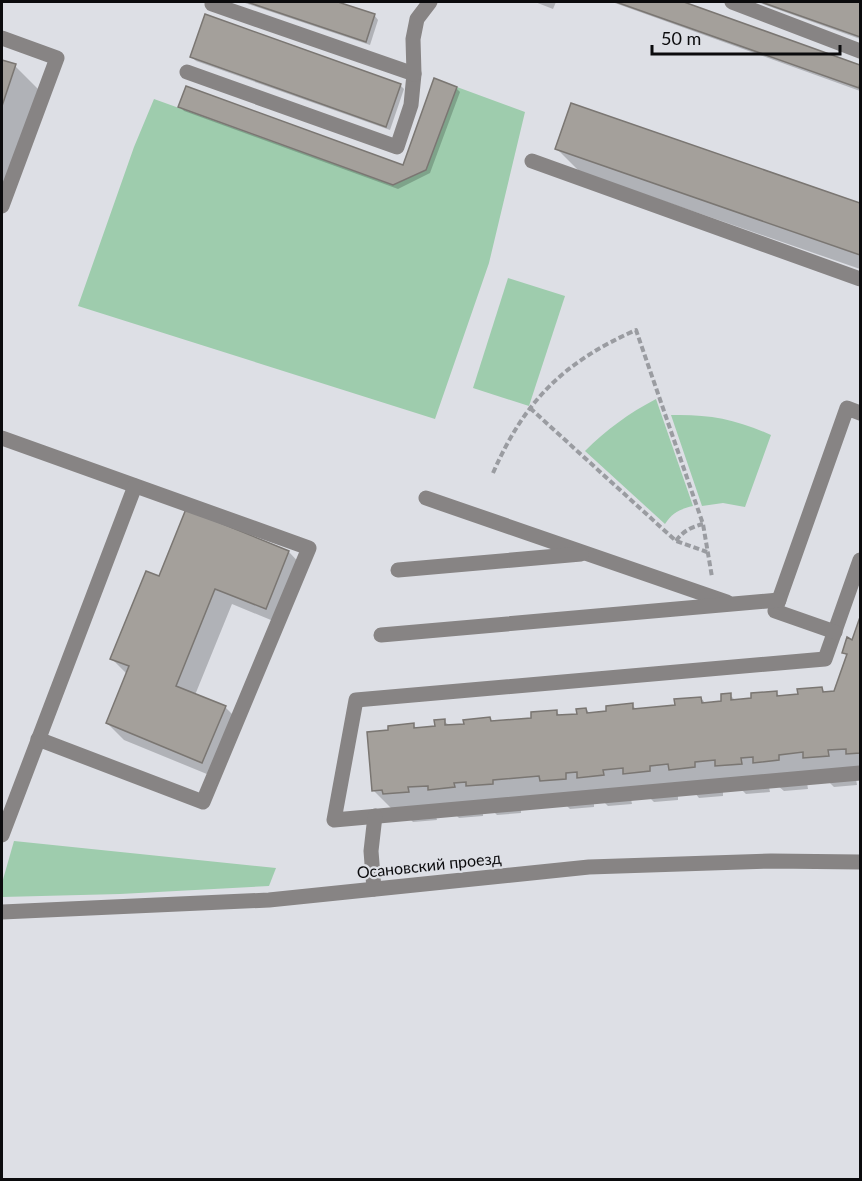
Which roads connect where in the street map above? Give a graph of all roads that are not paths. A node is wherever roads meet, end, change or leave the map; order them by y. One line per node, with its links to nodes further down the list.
1 (430, 2): 7 (street)
2 (732, 2): 5 (street)
3 (212, 4): 7 (street)
4 (2, 38): 9 (street)
5 (861, 51)
6 (187, 72): 7 (street)
7 (414, 74)
8 (532, 161): 10 (street)
9 (2, 206)
10 (861, 279)
11 (861, 413): 18 (street)
12 (2, 438): 13 (street)
13 (135, 486): 22 (street); 22 (street)
14 (426, 498): 15 (street)
15 (585, 553): 17 (street); 19 (street)
16 (861, 560): 20 (street)
17 (398, 570)
18 (779, 600): 19 (street); 20 (street)
19 (733, 604): 21 (street)
20 (835, 632): 24 (street)
21 (381, 635)
22 (38, 739): 25 (street)
23 (861, 773): 24 (street)
24 (375, 816): 27 (street)
25 (2, 835)
26 (861, 862): 27 (street, Осановский проезд)
27 (374, 889): 28 (street, Осановский проезд)
28 (2, 912)

